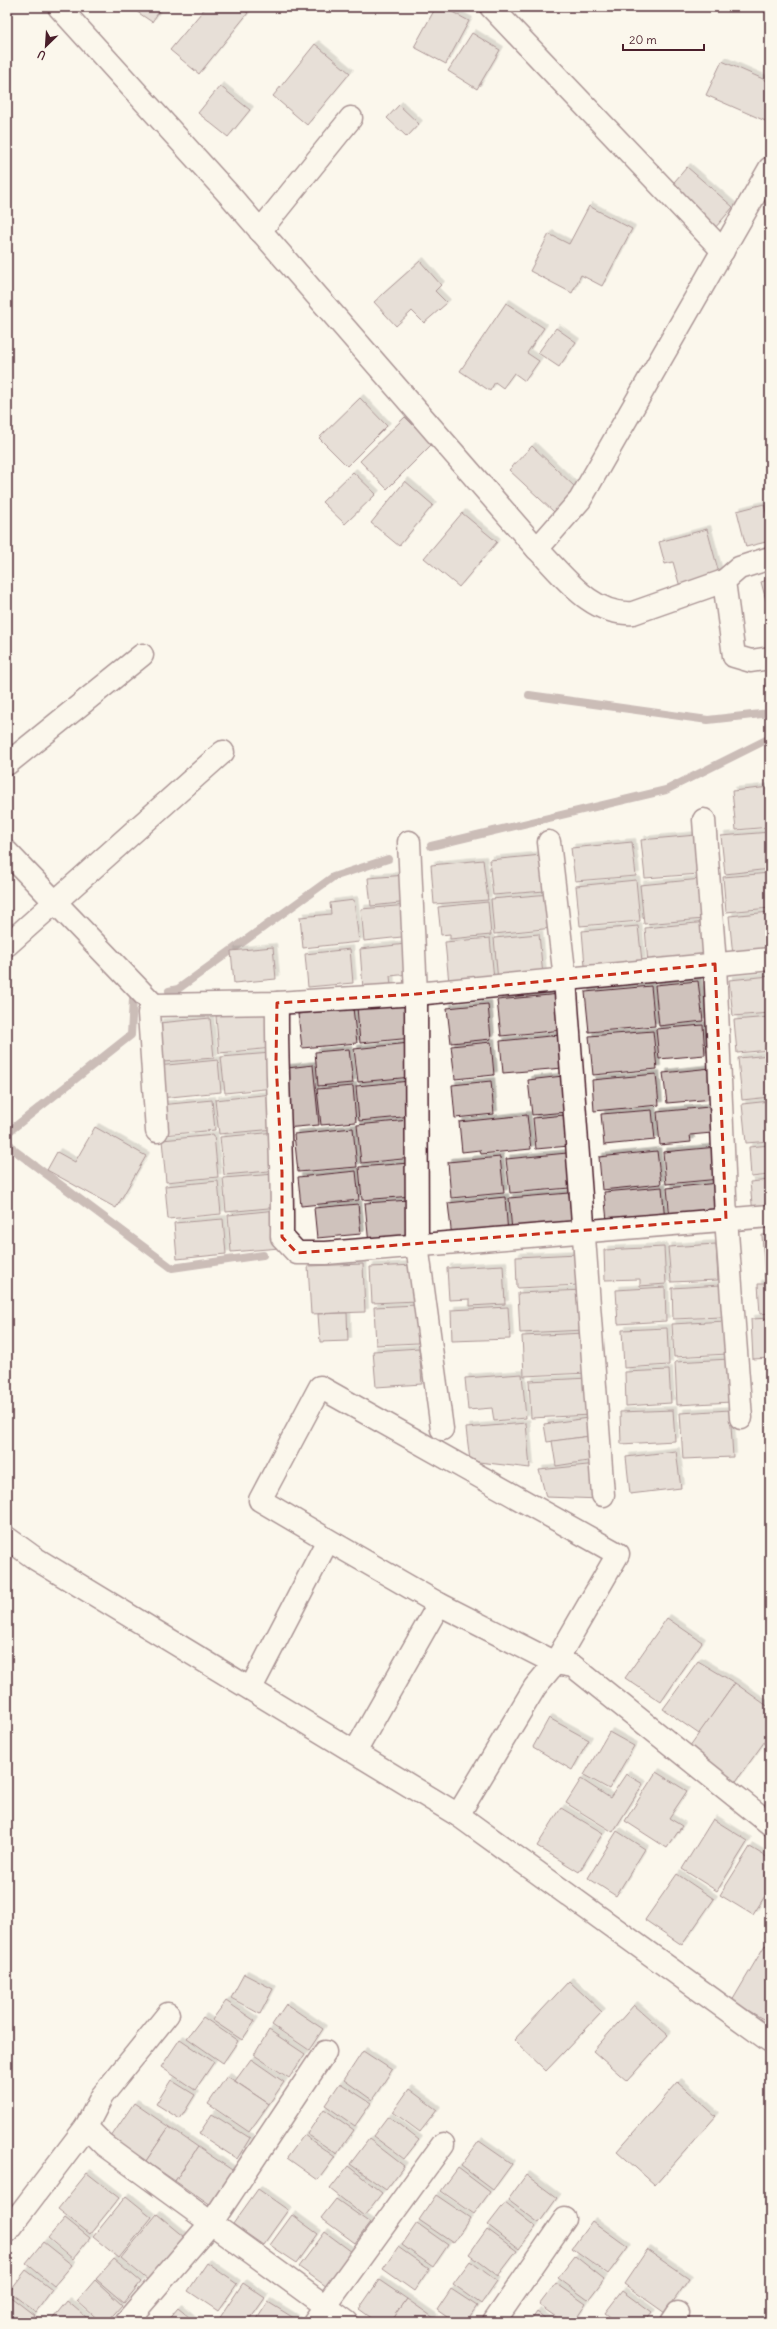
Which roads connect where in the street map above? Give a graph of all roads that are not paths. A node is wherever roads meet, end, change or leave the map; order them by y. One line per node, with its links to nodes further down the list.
1 (59, 7): 5 (street)
2 (491, 7): 6 (street)
3 (351, 118): 5 (street)
4 (770, 168): 6 (street)
5 (260, 231): 7 (street)
6 (723, 251): 7 (street)
7 (536, 549): 9 (street)
8 (770, 558): 9 (street)
9 (724, 581): 11 (street)
10 (142, 655): 13 (street)
11 (770, 658)
12 (223, 752): 18 (street)
13 (7, 764)
14 (704, 820): 21 (street)
15 (409, 842): 23 (street)
16 (550, 842): 22 (street)
17 (7, 852): 18 (street)
18 (55, 903): 19 (street); 25 (street)
19 (7, 945)
20 (770, 959): 21 (street)
21 (715, 964): 22 (street); 28 (street)
22 (565, 979): 23 (street); 29 (street)
23 (416, 994): 24 (street); 30 (street)
24 (277, 1003): 25 (street); 30 (street)
25 (154, 1005): 26 (street)
26 (157, 1131)
27 (770, 1216): 28 (street)
28 (726, 1220): 29 (street); 31 (street)
29 (584, 1231): 30 (street); 33 (street)
30 (416, 1245): 32 (street)
31 (741, 1418)
32 (442, 1429)
33 (603, 1495)
34 (7, 1538): 38 (street)
35 (328, 1540): 36 (street); 37 (street); 38 (street)
36 (439, 1604): 37 (street); 39 (street)
37 (555, 1663): 40 (street); 41 (street)
38 (251, 1688): 39 (street)
39 (356, 1752): 40 (street)
40 (458, 1815): 43 (street)
41 (770, 1824)
42 (168, 2014): 45 (street)
43 (770, 2041)
44 (325, 2052): 48 (street)
45 (86, 2127): 48 (street); 49 (street)
46 (443, 2144): 50 (street)
47 (565, 2219): 53 (street)
48 (212, 2222): 50 (street); 51 (street)
49 (7, 2231)
50 (320, 2315): 52 (street)
51 (126, 2322)
52 (347, 2322)
53 (494, 2322)

